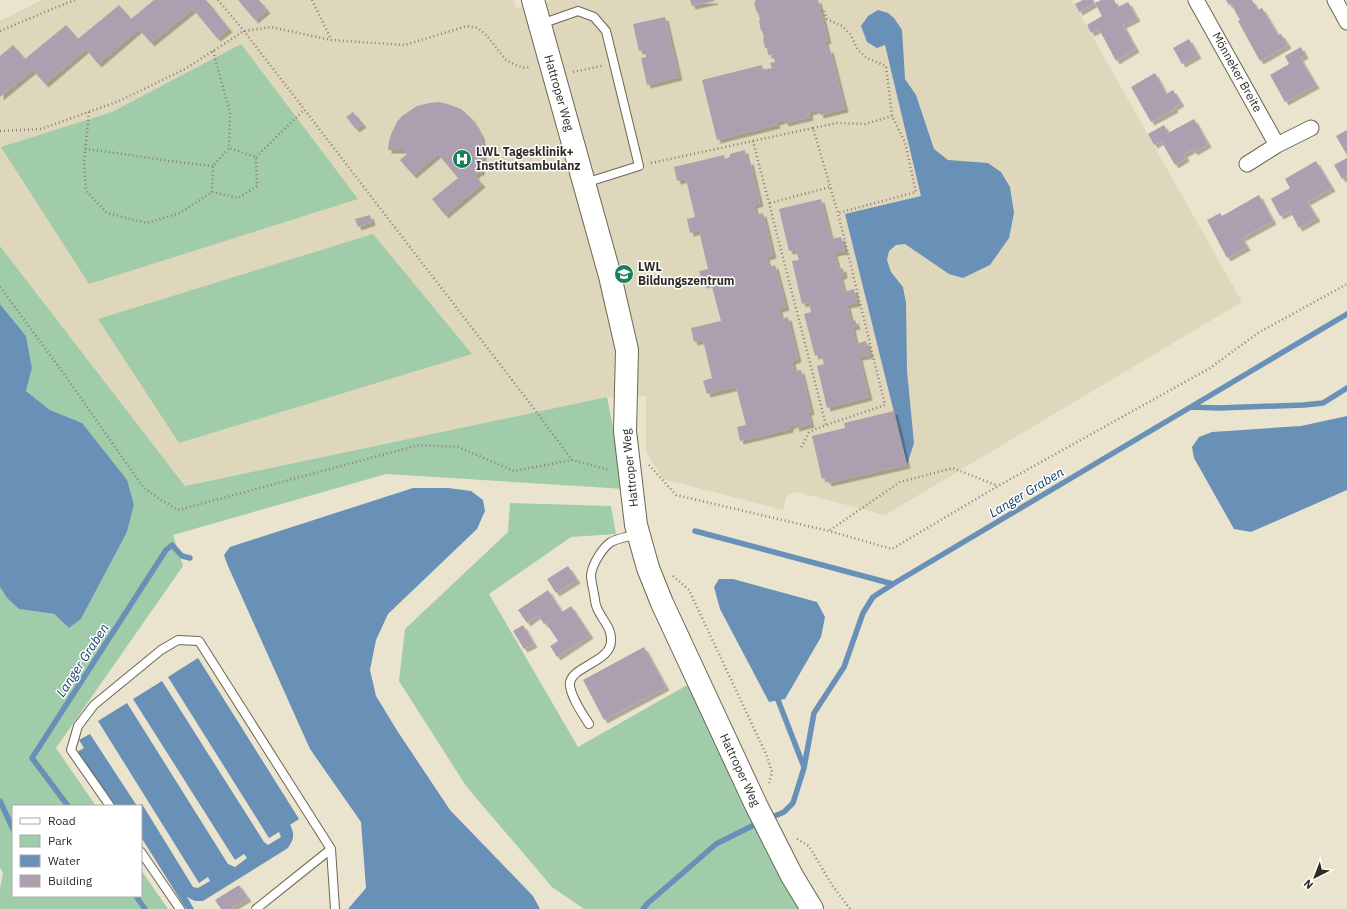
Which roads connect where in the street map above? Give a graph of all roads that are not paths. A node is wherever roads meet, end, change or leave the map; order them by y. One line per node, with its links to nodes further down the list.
1 (533, 0): 5 (main road, Hattroper Weg)
2 (1196, 0): 7 (street, Mönneker Breite)
3 (1335, 0): 4 (street)
4 (1347, 22)
5 (539, 24): 9 (main road, Hattroper Weg); 9 (lane)
6 (1311, 128): 7 (street)
7 (1277, 145): 8 (street)
8 (1247, 164)
9 (584, 183): 10 (main road, Hattroper Weg)
10 (638, 534): 11 (lane); 18 (main road, Hattroper Weg)
11 (589, 724)
12 (109, 805): 13 (lane)
13 (331, 849): 16 (lane); 17 (lane)
14 (142, 853): 15 (lane)
15 (180, 909)
16 (256, 909)
17 (335, 909)
18 (812, 909)

